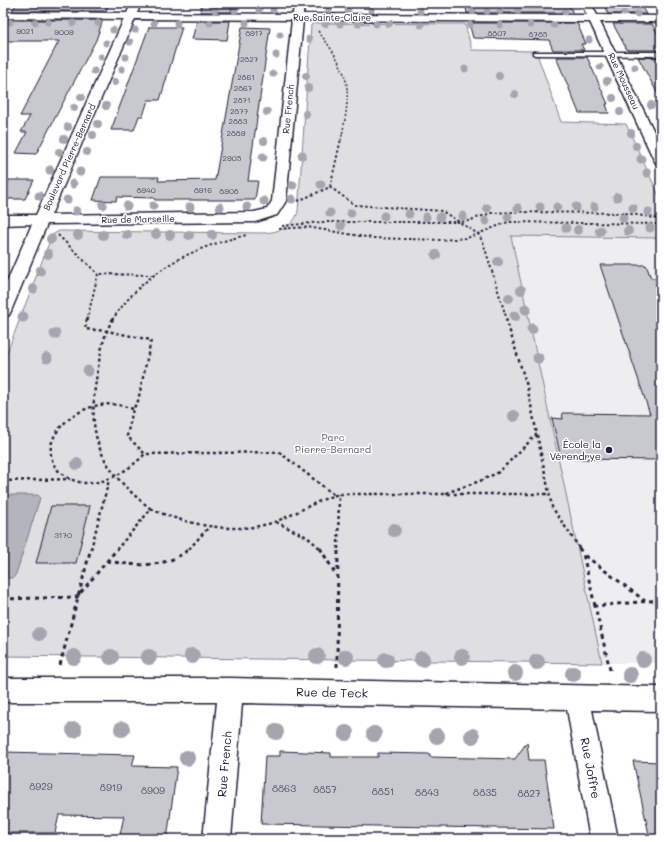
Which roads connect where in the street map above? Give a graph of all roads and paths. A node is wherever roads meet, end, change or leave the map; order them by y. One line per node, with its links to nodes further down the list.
1 (136, 3): 5 (street, Boulevard Pierre-Bernard)
2 (299, 3): 6 (street, Rue French)
3 (586, 3): 7 (street, Rue Mousseau)
4 (3, 15): 5 (street, Rue Sainte-Claire)
5 (131, 16): 6 (street, Rue Sainte-Claire); 18 (street, Boulevard Pierre-Bernard)
6 (297, 17): 7 (street, Rue Sainte-Claire); 19 (street, Rue French)
7 (594, 18): 8 (street, Rue Sainte-Claire); 11 (street, Rue Mousseau)
8 (661, 18)
9 (316, 28): 14 (path)
10 (535, 53): 11 (lane)
11 (611, 54): 12 (lane); 13 (street, Rue Mousseau)
12 (661, 54)
13 (661, 160)
14 (330, 187): 15 (path); 20 (path)
15 (297, 202)
16 (661, 219): 20 (path)
17 (3, 220): 18 (street, Rue de Marseille)
18 (41, 220): 19 (street, Rue de Marseille); 28 (street, Boulevard Pierre-Bernard)
19 (273, 220): 20 (path)
20 (458, 222): 25 (path)
21 (661, 224): 25 (path)
22 (279, 229): 25 (path)
23 (54, 231): 26 (path)
24 (250, 234): 27 (path)
25 (478, 234): 32 (path)
26 (98, 274): 27 (path); 29 (path)
27 (153, 274): 29 (path)
28 (3, 311)
29 (107, 331): 30 (path); 31 (path)
30 (93, 406): 31 (path); 34 (path); 35 (path)
31 (133, 409): 33 (path)
32 (537, 434): 39 (path); 40 (path)
33 (145, 454): 34 (path); 41 (path)
34 (116, 477): 36 (path); 42 (path)
35 (71, 479): 36 (path); 37 (path)
36 (109, 479): 48 (path)
37 (3, 481)
38 (339, 494): 39 (path); 41 (path); 47 (path)
39 (444, 494): 40 (path)
40 (550, 494): 45 (path)
41 (334, 495): 43 (path)
42 (151, 509): 44 (path); 46 (path)
43 (276, 522): 44 (path); 47 (path)
44 (209, 527): 46 (path)
45 (583, 554): 51 (path); 52 (path)
46 (107, 561): 48 (path)
47 (338, 578): 54 (path)
48 (77, 597): 49 (path); 53 (path)
49 (3, 599)
50 (661, 600): 51 (path)
51 (645, 602): 52 (path)
52 (595, 606): 55 (path)
53 (60, 665)
54 (337, 667)
55 (610, 670)
56 (3, 690): 57 (street, Rue de Teck)
57 (231, 690): 58 (street, Rue de Teck); 60 (street, Rue French)
58 (577, 698): 59 (street, Rue de Teck); 61 (street, Rue Joffre)
59 (661, 699)
60 (217, 839)
61 (604, 839)

